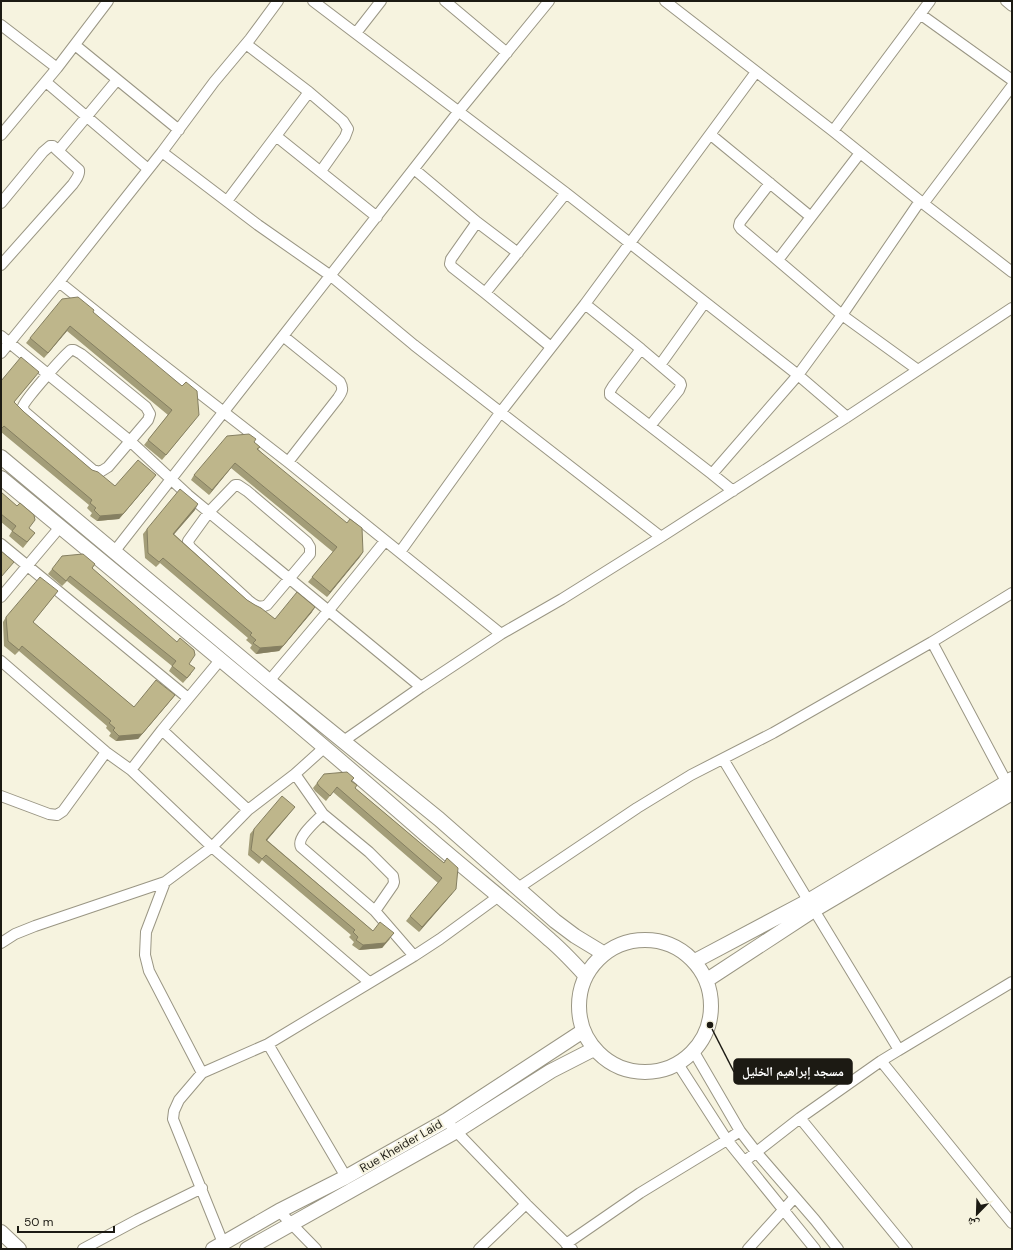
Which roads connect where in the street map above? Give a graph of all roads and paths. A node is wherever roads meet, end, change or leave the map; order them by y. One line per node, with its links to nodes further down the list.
1 (108, 1): 15 (street)
2 (278, 1): 14 (street)
3 (313, 1): 13 (street)
4 (381, 1): 13 (street)
5 (550, 1): 16 (street)
6 (665, 1): 18 (street)
7 (930, 1): 11 (street)
8 (1006, 1): 10 (street)
9 (449, 2): 16 (street)
10 (1012, 6)
11 (920, 14): 20 (street); 27 (street)
12 (1, 25): 17 (street)
13 (356, 33): 24 (street)
14 (246, 44): 23 (street); 26 (street)
15 (75, 45): 17 (street); 19 (street)
16 (507, 53): 24 (street)
17 (57, 68): 21 (street)
18 (756, 72): 27 (street); 28 (street)
19 (117, 80): 25 (street); 26 (street)
20 (1012, 80)
21 (46, 82): 25 (street); 29 (street)
22 (1012, 86): 41 (street)
23 (309, 92): 30 (street); 36 (street)
24 (459, 111): 35 (street); 38 (street)
25 (87, 116): 31 (street); 34 (street)
26 (179, 130): 32 (street)
27 (833, 131): 33 (street)
28 (711, 134): 37 (street); 45 (street)
29 (1, 135)
30 (276, 136): 36 (street); 39 (street)
31 (58, 151): 40 (street); 48 (street)
32 (162, 152): 34 (street); 39 (street)
33 (860, 153): 41 (street); 43 (street)
34 (148, 169): 51 (street)
35 (414, 169): 42 (street); 44 (street)
36 (320, 172): 42 (street)
37 (770, 183): 43 (street); 47 (street)
38 (566, 193): 45 (street); 46 (street)
39 (226, 201): 50 (street)
40 (1, 203)
41 (921, 203): 49 (street); 56 (street)
42 (377, 217): 50 (street)
43 (811, 217): 47 (street)
44 (477, 222): 46 (street); 52 (street)
45 (630, 243): 53 (street); 54 (street)
46 (518, 253): 52 (street)
47 (778, 260): 56 (street)
48 (1, 265)
49 (1012, 272)
50 (330, 276): 58 (street); 68 (street)
51 (59, 282): 59 (street); 67 (street)
52 (485, 293): 60 (street)
53 (705, 302): 63 (street); 66 (street)
54 (585, 304): 60 (street); 61 (street)
55 (1012, 308): 64 (street)
56 (842, 315): 64 (street); 66 (street)
57 (1, 336): 59 (street)
58 (283, 336): 67 (street); 73 (street)
59 (9, 343): 62 (street); 65 (street)
60 (551, 347): 68 (street)
61 (641, 349): 63 (street); 70 (street)
62 (1, 353)
63 (660, 365): 70 (street)
64 (918, 370): 69 (street)
65 (49, 375): 71 (street); 71 (street); 71 (street)
66 (798, 375): 69 (street); 74 (street)
67 (224, 412): 73 (street); 76 (street)
68 (500, 412): 81 (street); 86 (street)
69 (847, 417): 77 (street)
70 (650, 426): 74 (street)
71 (130, 441): 76 (street)
72 (1, 457): 80 (street)
73 (288, 462): 82 (street)
74 (712, 474): 77 (street)
75 (1, 478): 79 (street)
76 (171, 480): 78 (street); 85 (street)
77 (733, 491): 81 (street)
78 (209, 512): 88 (street); 88 (street); 88 (street)
79 (60, 527): 84 (street); 87 (street)
80 (96, 537): 84 (street); 85 (street)
81 (661, 537): 92 (street)
82 (384, 541): 86 (street); 91 (street)
83 (1, 544): 87 (street)
84 (86, 548): 94 (street)
85 (114, 552): 96 (street)
86 (400, 552): 92 (street)
87 (28, 566): 90 (street); 98 (street)
88 (289, 578): 91 (street)
89 (1012, 593): 93 (street)
90 (1, 597)
91 (329, 610): 96 (street); 97 (street)
92 (501, 634): 97 (street)
93 (932, 642): 103 (street); 106 (street)
94 (221, 659): 98 (street); 101 (street)
95 (1, 661): 102 (street)
96 (268, 681): 100 (street)
97 (421, 687): 100 (street)
98 (188, 698): 99 (street)
99 (162, 730): 104 (street); 108 (street)
100 (342, 742): 112 (street)
101 (324, 747): 105 (street); 113 (street)
102 (106, 752): 104 (street); 107 (street)
103 (723, 759): 112 (street); 114 (street)
104 (131, 770): 110 (street)
105 (295, 774): 108 (street); 109 (street)
106 (1011, 786): 114 (street)
107 (1, 796)
108 (248, 810): 110 (street)
109 (323, 814): 115 (street); 115 (street)
110 (212, 847): 111 (street); 122 (street)
111 (165, 882): 116 (street); 131 (street)
112 (518, 888): 117 (street)
113 (499, 896): 118 (street); 120 (street)
114 (811, 905): 119 (street); 121 (street); 127 (street)
115 (375, 912): 118 (street)
116 (1, 943)
117 (603, 953): 119 (street); 120 (street)
118 (414, 956): 122 (street)
119 (695, 960): 121 (street)
120 (585, 975): 124 (street)
121 (707, 980): 128 (street)
122 (369, 982): 125 (street)
123 (1012, 982): 127 (street)
124 (583, 1031): 126 (street); 133 (street, Rue Kheider Laid)
125 (268, 1044): 131 (street); 139 (street)
126 (594, 1049): 130 (street); 135 (street, Rue Kheider Laid)
127 (899, 1050): 129 (street)
128 (694, 1052): 130 (street); 134 (street)
129 (881, 1061): 132 (street); 145 (street)
130 (678, 1064): 136 (street)
131 (202, 1073): 140 (street)
132 (800, 1118): 137 (street); 158 (street)
133 (447, 1120): 135 (street); 139 (street, Rue Kheider Laid)
134 (740, 1131): 136 (street); 137 (street)
135 (455, 1132): 142 (street); 146 (street, Rue Kheider Laid)
136 (727, 1140): 138 (street); 149 (street)
137 (757, 1153): 138 (street); 141 (street)
138 (745, 1161): 143 (street)
139 (346, 1178): 144 (street, Rue Kheider Laid)
140 (202, 1188): 148 (street); 151 (street)
141 (795, 1197): 143 (street); 157 (street)
142 (526, 1204): 149 (street); 154 (street)
143 (784, 1209): 155 (street); 156 (street)
144 (278, 1211): 146 (street); 148 (street, Rue Kheider Laid)
145 (1012, 1223)
146 (292, 1224): 152 (street, Rue Kheider Laid); 153 (street)
147 (1, 1232): 150 (street)
148 (218, 1246)
149 (569, 1246)
150 (19, 1249)
151 (83, 1249)
152 (247, 1249)
153 (316, 1249)
154 (479, 1249)
155 (748, 1249)
156 (815, 1249)
157 (838, 1249)
158 (907, 1249)

